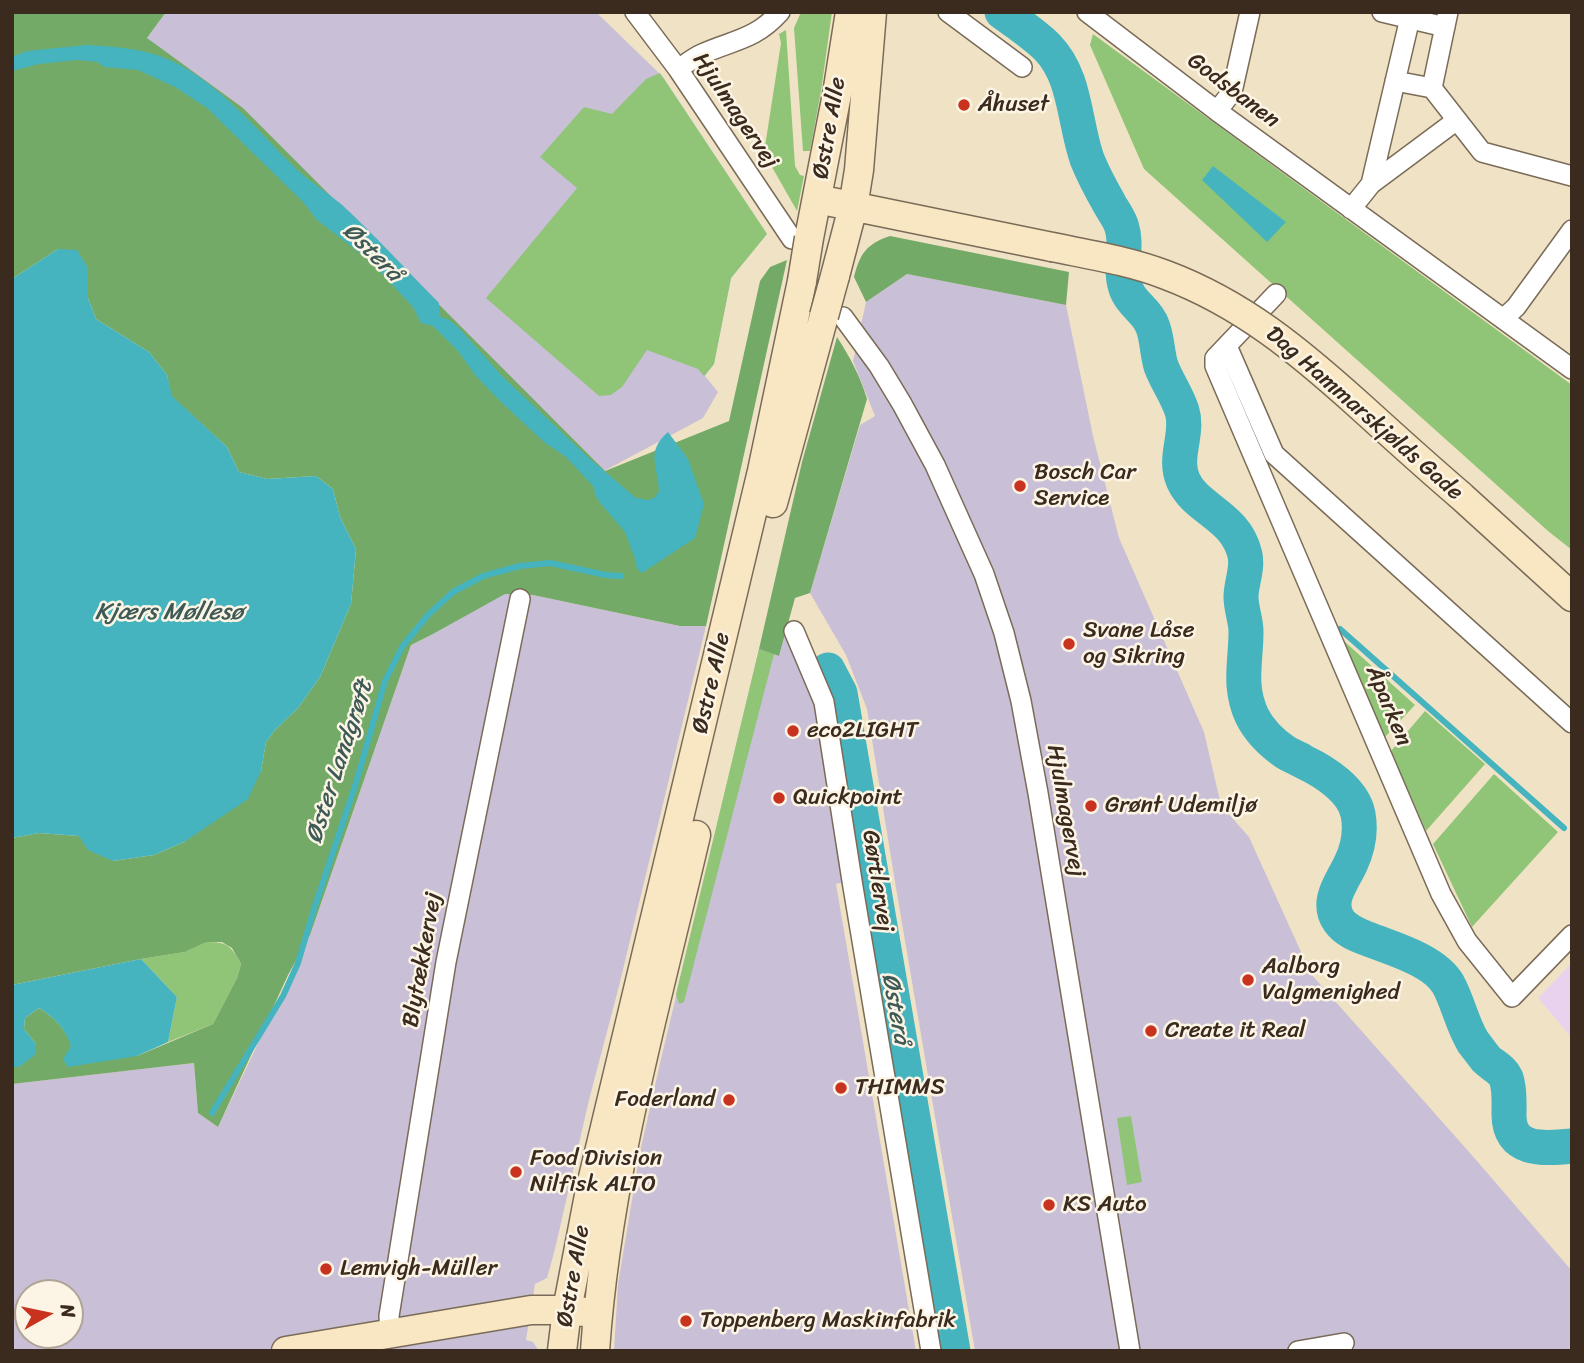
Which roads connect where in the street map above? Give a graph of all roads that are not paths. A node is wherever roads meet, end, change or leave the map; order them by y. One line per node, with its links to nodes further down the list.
1 (635, 12): 12 (street, Hjulmagervej)
2 (780, 12): 12 (street)
3 (850, 12): 19 (street, Østre Alle)
4 (872, 12): 20 (street, Østre Alle)
5 (948, 12): 11 (street)
6 (1087, 12): 15 (street, Godsbanen)
7 (1250, 12): 15 (street)
8 (1382, 12): 9 (street)
9 (1410, 19): 10 (street); 13 (street)
10 (1447, 20): 14 (street)
11 (1022, 67)
12 (678, 69): 23 (street, Hjulmagervej)
13 (1395, 80): 14 (street); 18 (street)
14 (1432, 88): 16 (street)
15 (1217, 111): 21 (street, Godsbanen)
16 (1457, 120): 17 (street); 18 (street)
17 (1572, 176)
18 (1371, 184): 21 (street)
19 (817, 199): 20 (street, Dag Hammarskjølds Gade); 23 (street, Østre Alle)
20 (853, 207): 25 (street, Østre Alle, bridge); 29 (street, Dag Hammarskjølds Gade, bridge)
21 (1351, 209): 26 (street, Godsbanen)
22 (1572, 230): 26 (street)
23 (800, 238): 34 (street, Østre Alle, bridge)
24 (1276, 294): 27 (street, Åparken)
25 (834, 316): 35 (street, Østre Alle); 42 (street, Hjulmagervej)
26 (1503, 319): 28 (street, Godsbanen)
27 (1227, 346): 32 (street); 33 (street, Åparken)
28 (1572, 369)
29 (1569, 593)
30 (520, 599): 36 (street, Blytækkervej)
31 (794, 631): 41 (street, Gørtlervej)
32 (1572, 723)
33 (1572, 935)
34 (567, 1310): 35 (street); 36 (street); 39 (street, Østre Alle)
35 (598, 1313): 40 (street, Østre Alle)
36 (390, 1333): 38 (street)
37 (1344, 1343): 43 (street)
38 (286, 1351)
39 (562, 1351)
40 (595, 1351)
41 (930, 1351)
42 (1130, 1351)
43 (1298, 1351)

